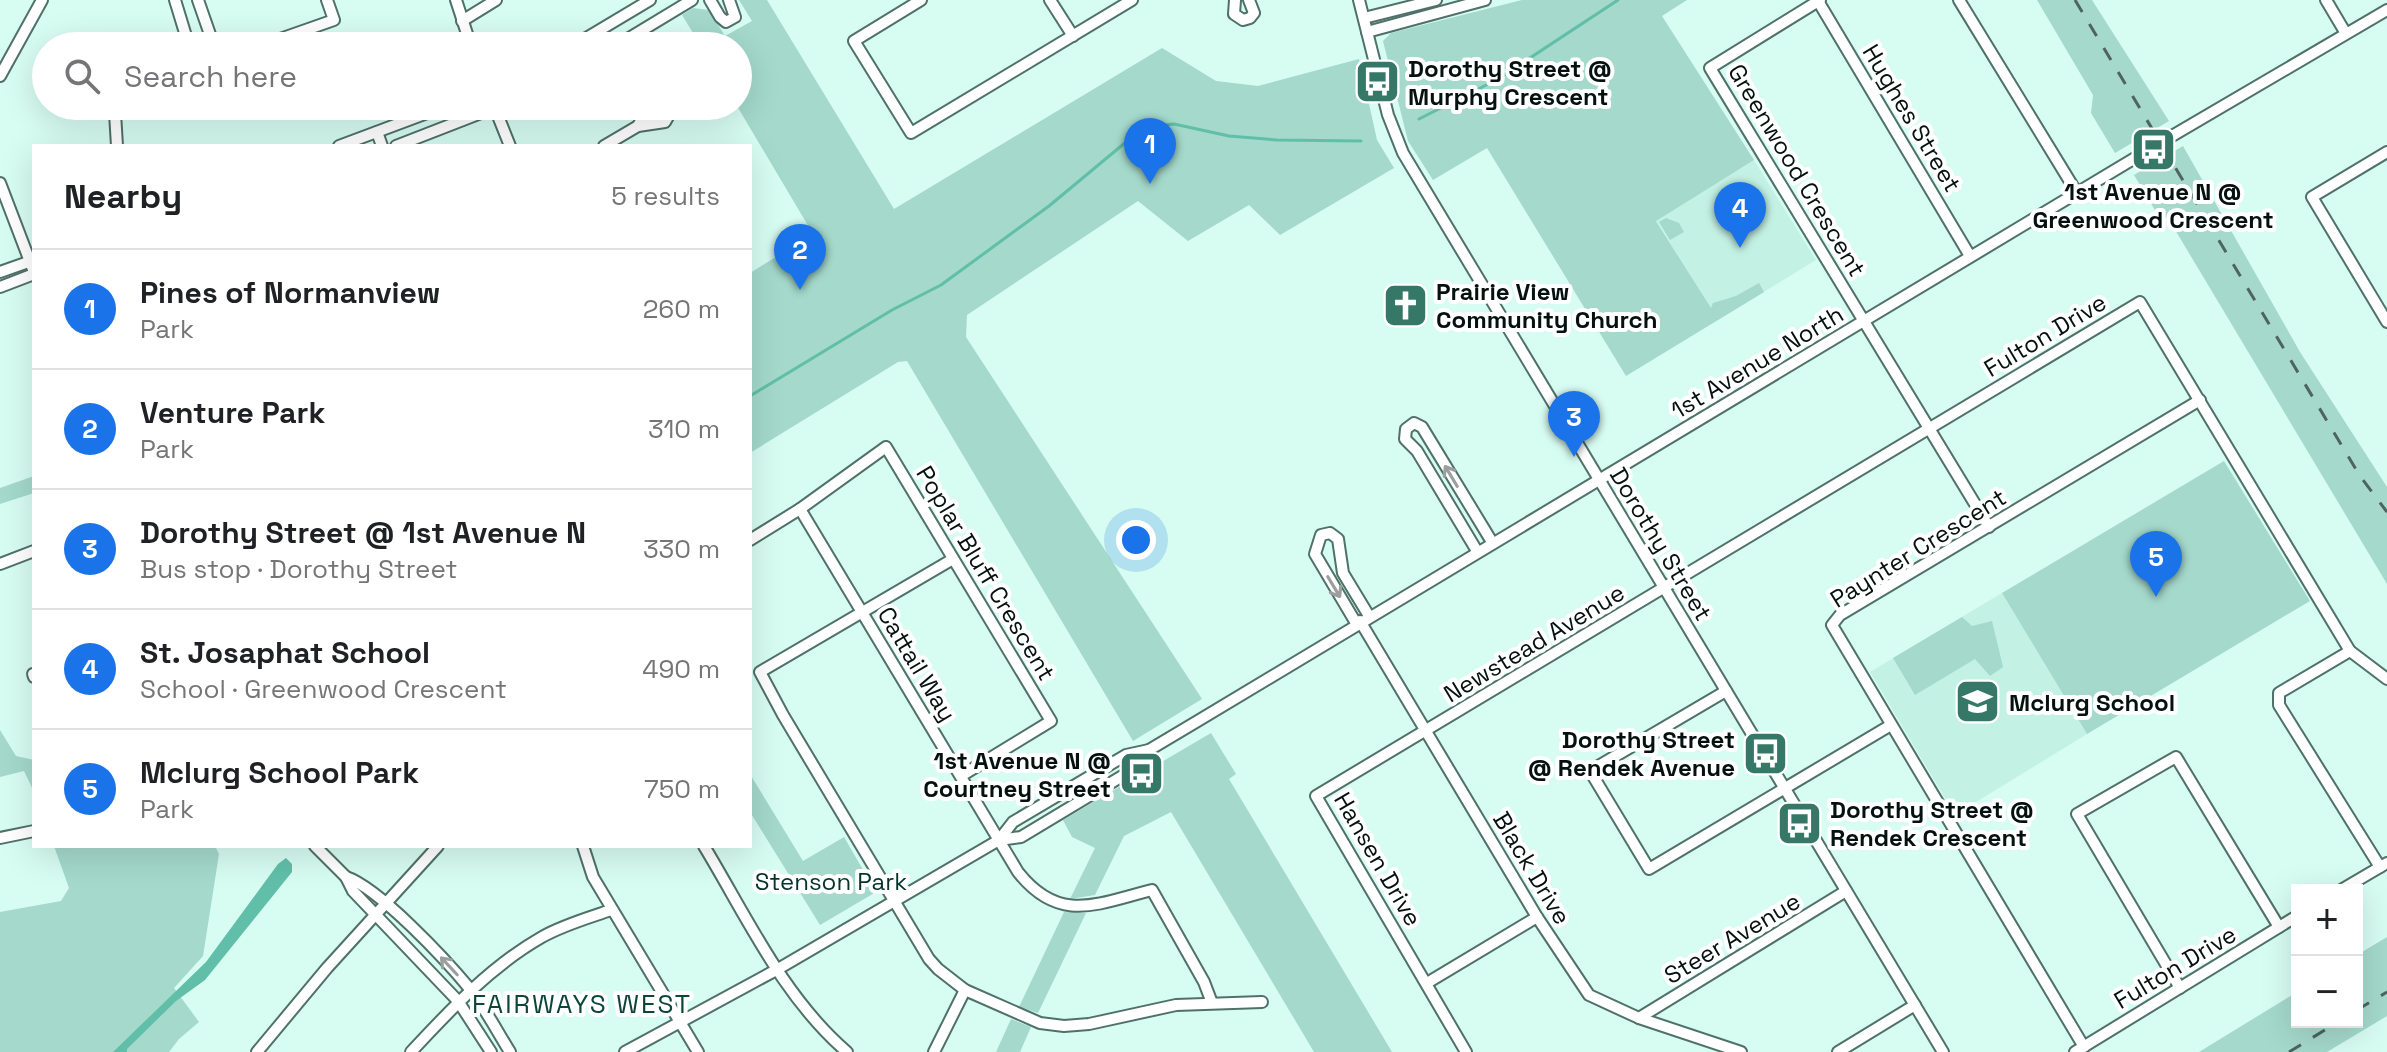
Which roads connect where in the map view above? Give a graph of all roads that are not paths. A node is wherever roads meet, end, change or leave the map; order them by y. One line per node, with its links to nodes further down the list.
1 (42, 0): 34 (street)
2 (175, 0): 25 (street)
3 (198, 0): 26 (street)
4 (327, 0): 27 (street)
5 (456, 0): 24 (street)
6 (496, 0): 24 (street)
7 (650, 0): 29 (street)
8 (692, 0): 30 (street)
9 (710, 0): 10 (street)
10 (729, 0)
11 (921, 0): 33 (street)
12 (1050, 0): 33 (street)
13 (1132, 0): 33 (street)
14 (1235, 0): 15 (street)
15 (1249, 0)
16 (1359, 0): 23 (street, Dorothy Street)
17 (1436, 0): 23 (street)
18 (1485, 0): 31 (street)
19 (1819, 0): 52 (street, Hughes Street); 58 (street, Greenwood Crescent)
20 (1959, 0): 51 (street)
21 (2326, 0): 32 (street)
22 (2387, 10): 32 (street, 1st Avenue North)
23 (1364, 18): 31 (street, Dorothy Street)
24 (462, 21): 28 (street)
25 (185, 32)
26 (209, 32)
27 (300, 32)
28 (466, 32)
29 (596, 32)
30 (639, 32)
31 (1367, 32): 62 (street, Dorothy Street)
32 (2345, 32): 51 (street, 1st Avenue North)
33 (1073, 36)
34 (0, 76)
35 (115, 120): 43 (street)
36 (409, 120): 42 (street)
37 (463, 120): 46 (street)
38 (501, 120): 47 (street)
39 (641, 120): 41 (street)
40 (666, 120): 41 (street)
41 (638, 126): 48 (street)
42 (377, 132): 44 (street); 45 (street)
43 (117, 144)
44 (344, 144)
45 (381, 144)
46 (401, 144)
47 (509, 144)
48 (607, 144)
49 (2387, 152): 59 (street)
50 (0, 183): 53 (street)
51 (2077, 193): 52 (street, 1st Avenue North)
52 (1970, 256): 58 (street, 1st Avenue North)
53 (32, 264)
54 (32, 267): 56 (street)
55 (32, 268): 57 (street)
56 (0, 272)
57 (0, 287)
58 (1864, 321): 61 (street); 62 (street, 1st Avenue North)
59 (2387, 322)
60 (2200, 400): 61 (street, Fulton Drive); 64 (street, Paynter Crescent); 74 (street, Fulton Drive)
61 (1928, 428): 64 (street); 71 (street, Fulton Drive)
62 (1600, 480): 66 (street, 1st Avenue North); 71 (street, Dorothy Street)
63 (800, 509): 65 (street); 69 (street, Poplar Bluff Crescent); 72 (street, Cattail Way)
64 (1989, 527): 77 (street, Paynter Crescent)
65 (752, 539)
66 (1492, 542): 67 (street, 1st Avenue North); 67 (street, one-way to 67)
67 (1477, 551): 73 (street, 1st Avenue North)
68 (32, 552): 70 (street)
69 (953, 559): 72 (street); 80 (street, Poplar Bluff Crescent)
70 (0, 564)
71 (1664, 587): 76 (street, Dorothy Street); 78 (street, Newstead Avenue)
72 (863, 612): 80 (street, Cattail Way); 93 (street)
73 (1362, 620): 73 (street, one-way to 73); 78 (street, Black Drive); 79 (street, 1st Avenue North)
74 (2350, 651): 75 (street, Fulton Drive); 89 (street)
75 (2387, 679)
76 (1726, 691): 81 (street, Dorothy Street); 81 (street)
77 (1891, 725): 81 (street); 111 (street, Paynter Crescent)
78 (1426, 732): 97 (street, Black Drive); 101 (street, Hansen Drive)
79 (1149, 750): 84 (street); 84 (street)
80 (961, 776): 84 (street, Cattail Way)
81 (1785, 789): 92 (street, Dorothy Street)
82 (32, 831): 83 (street)
83 (0, 838)
84 (999, 840): 93 (street); 107 (street, Cattail Way)
85 (316, 848): 90 (street)
86 (436, 848): 94 (street)
87 (584, 848): 95 (street)
88 (705, 848): 100 (street)
89 (2384, 865): 91 (street)
90 (346, 877): 94 (street); 96 (street)
91 (2351, 884)
92 (1846, 891): 108 (street, Dorothy Street); 109 (street, Steer Avenue)
93 (893, 900): 100 (street); 104 (street)
94 (387, 905): 96 (street); 103 (street, one-way to 94)
95 (611, 910): 103 (street); 110 (street)
96 (378, 915): 105 (street); 112 (street)
97 (1537, 917): 101 (street); 109 (street, Black Drive)
98 (2291, 920): 99 (street, Fulton Drive)
99 (2279, 927): 102 (street, Fulton Drive); 102 (street)
100 (778, 969): 110 (street); 118 (street)
101 (1427, 983): 120 (street, Hansen Drive)
102 (2180, 988): 111 (street, Fulton Drive)
103 (471, 990): 105 (street); 115 (street)
104 (965, 990): 107 (street); 119 (street)
105 (458, 1001): 113 (street); 114 (street)
106 (1262, 1002): 107 (street)
107 (1212, 1003)
108 (1915, 1005): 122 (street); 123 (street, Dorothy Street)
109 (1639, 1018): 121 (street, Black Drive)
110 (680, 1024): 116 (street); 117 (street)
111 (2079, 1049)
112 (257, 1052)
113 (411, 1052)
114 (491, 1052)
115 (510, 1052)
116 (625, 1052)
117 (698, 1052)
118 (847, 1052)
119 (934, 1052)
120 (1466, 1052)
121 (1741, 1052)
122 (1838, 1052)
123 (1943, 1052)

